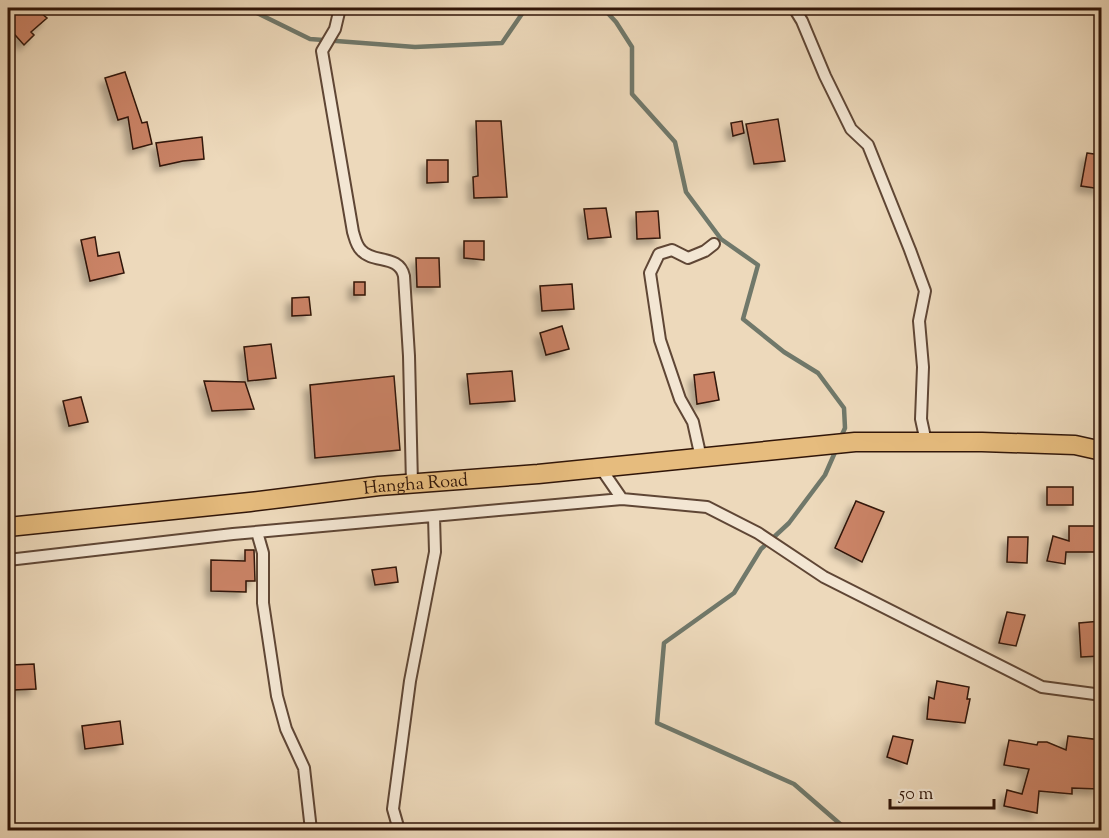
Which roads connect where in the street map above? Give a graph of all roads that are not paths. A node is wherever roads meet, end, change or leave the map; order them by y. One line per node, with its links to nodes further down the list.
1 (340, 8): 8 (street)
2 (794, 8): 4 (street)
3 (714, 244): 6 (street)
4 (926, 442): 5 (highway, Hangha Road); 6 (highway, Hangha Road)
5 (1101, 451)
6 (701, 458): 7 (highway, Hangha Road)
7 (600, 467): 8 (highway, Hangha Road); 9 (street)
8 (412, 484): 11 (highway, Hangha Road)
9 (622, 499): 10 (street); 14 (street)
10 (434, 517): 12 (street); 16 (street)
11 (8, 527)
12 (257, 532): 13 (street); 15 (street)
13 (8, 560)
14 (1101, 695)
15 (311, 831)
16 (399, 831)

